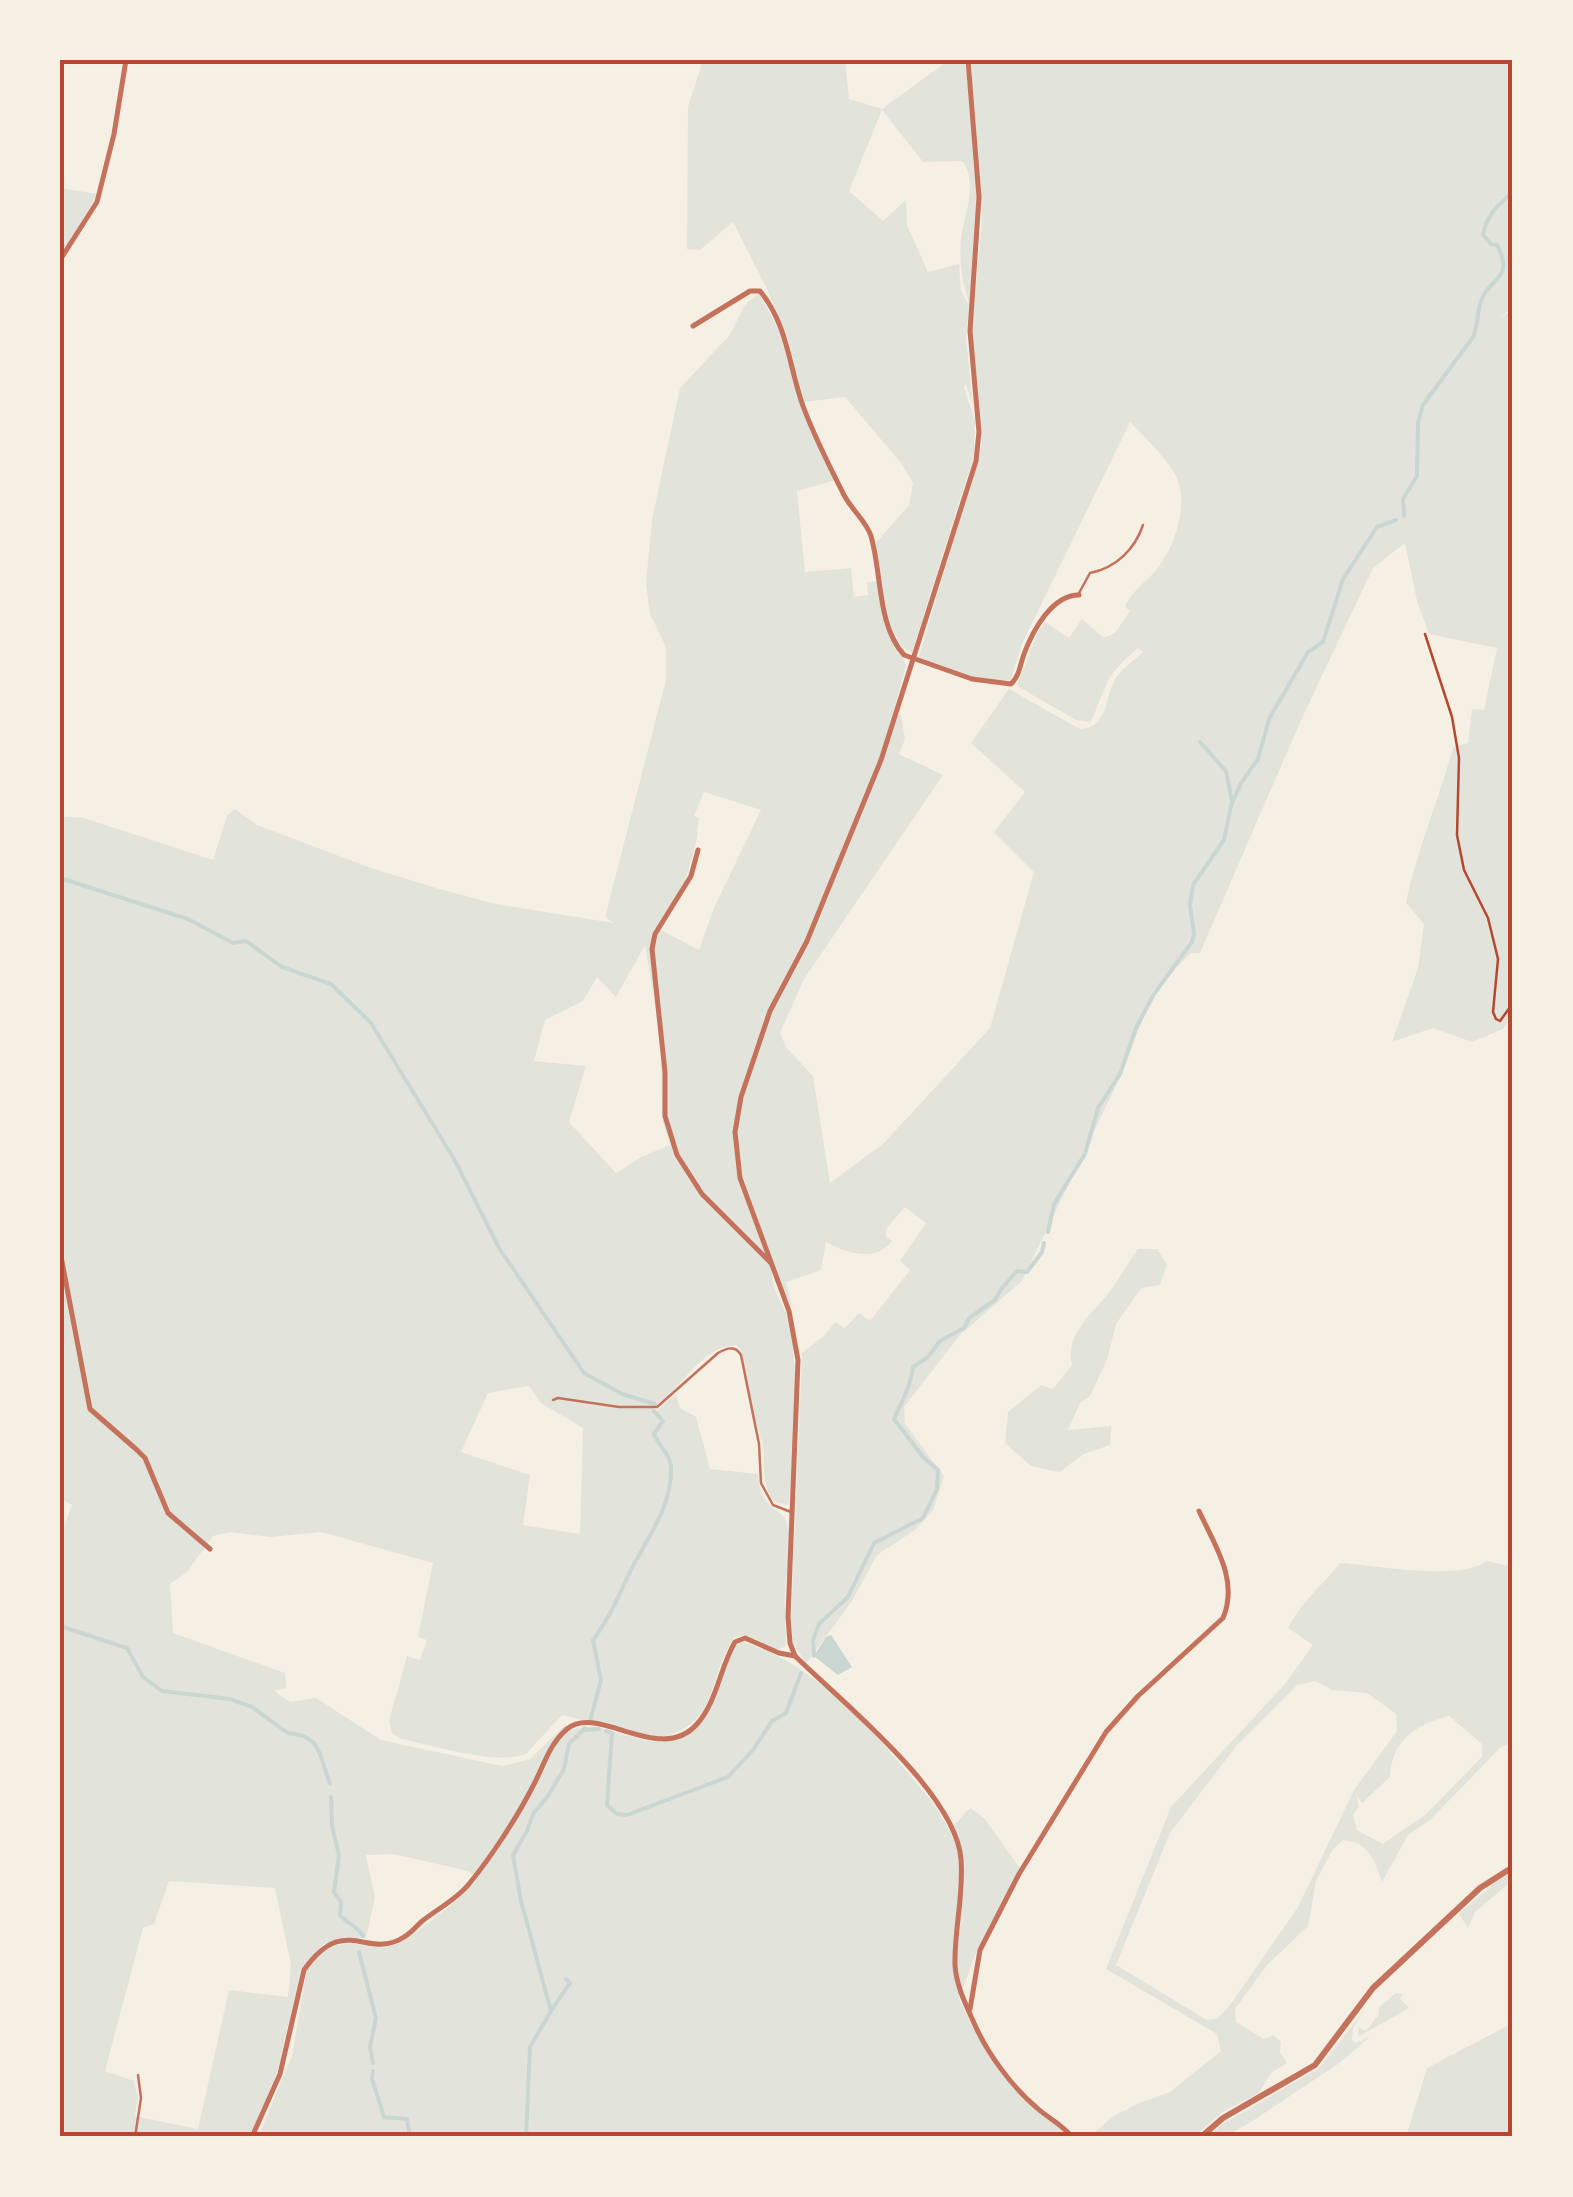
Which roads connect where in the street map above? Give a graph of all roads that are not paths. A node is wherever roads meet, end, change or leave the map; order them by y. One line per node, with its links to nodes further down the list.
1 (126, 60): 3 (street)
2 (968, 60): 7 (street)
3 (60, 260)
4 (693, 326): 7 (street)
5 (1143, 525): 6 (lane)
6 (1078, 595): 7 (street)
7 (912, 660): 10 (street)
8 (698, 850): 10 (street)
9 (60, 1251): 14 (street)
10 (770, 1263): 13 (street)
11 (553, 1400): 13 (lane)
12 (1199, 1511): 17 (street)
13 (792, 1512): 15 (street)
14 (210, 1550)
15 (795, 1656): 17 (street); 20 (street)
16 (1513, 1867): 22 (street)
17 (969, 2012): 21 (street)
18 (138, 2075): 19 (lane)
19 (134, 2137)
20 (252, 2137)
21 (1072, 2137)
22 (1201, 2137)

